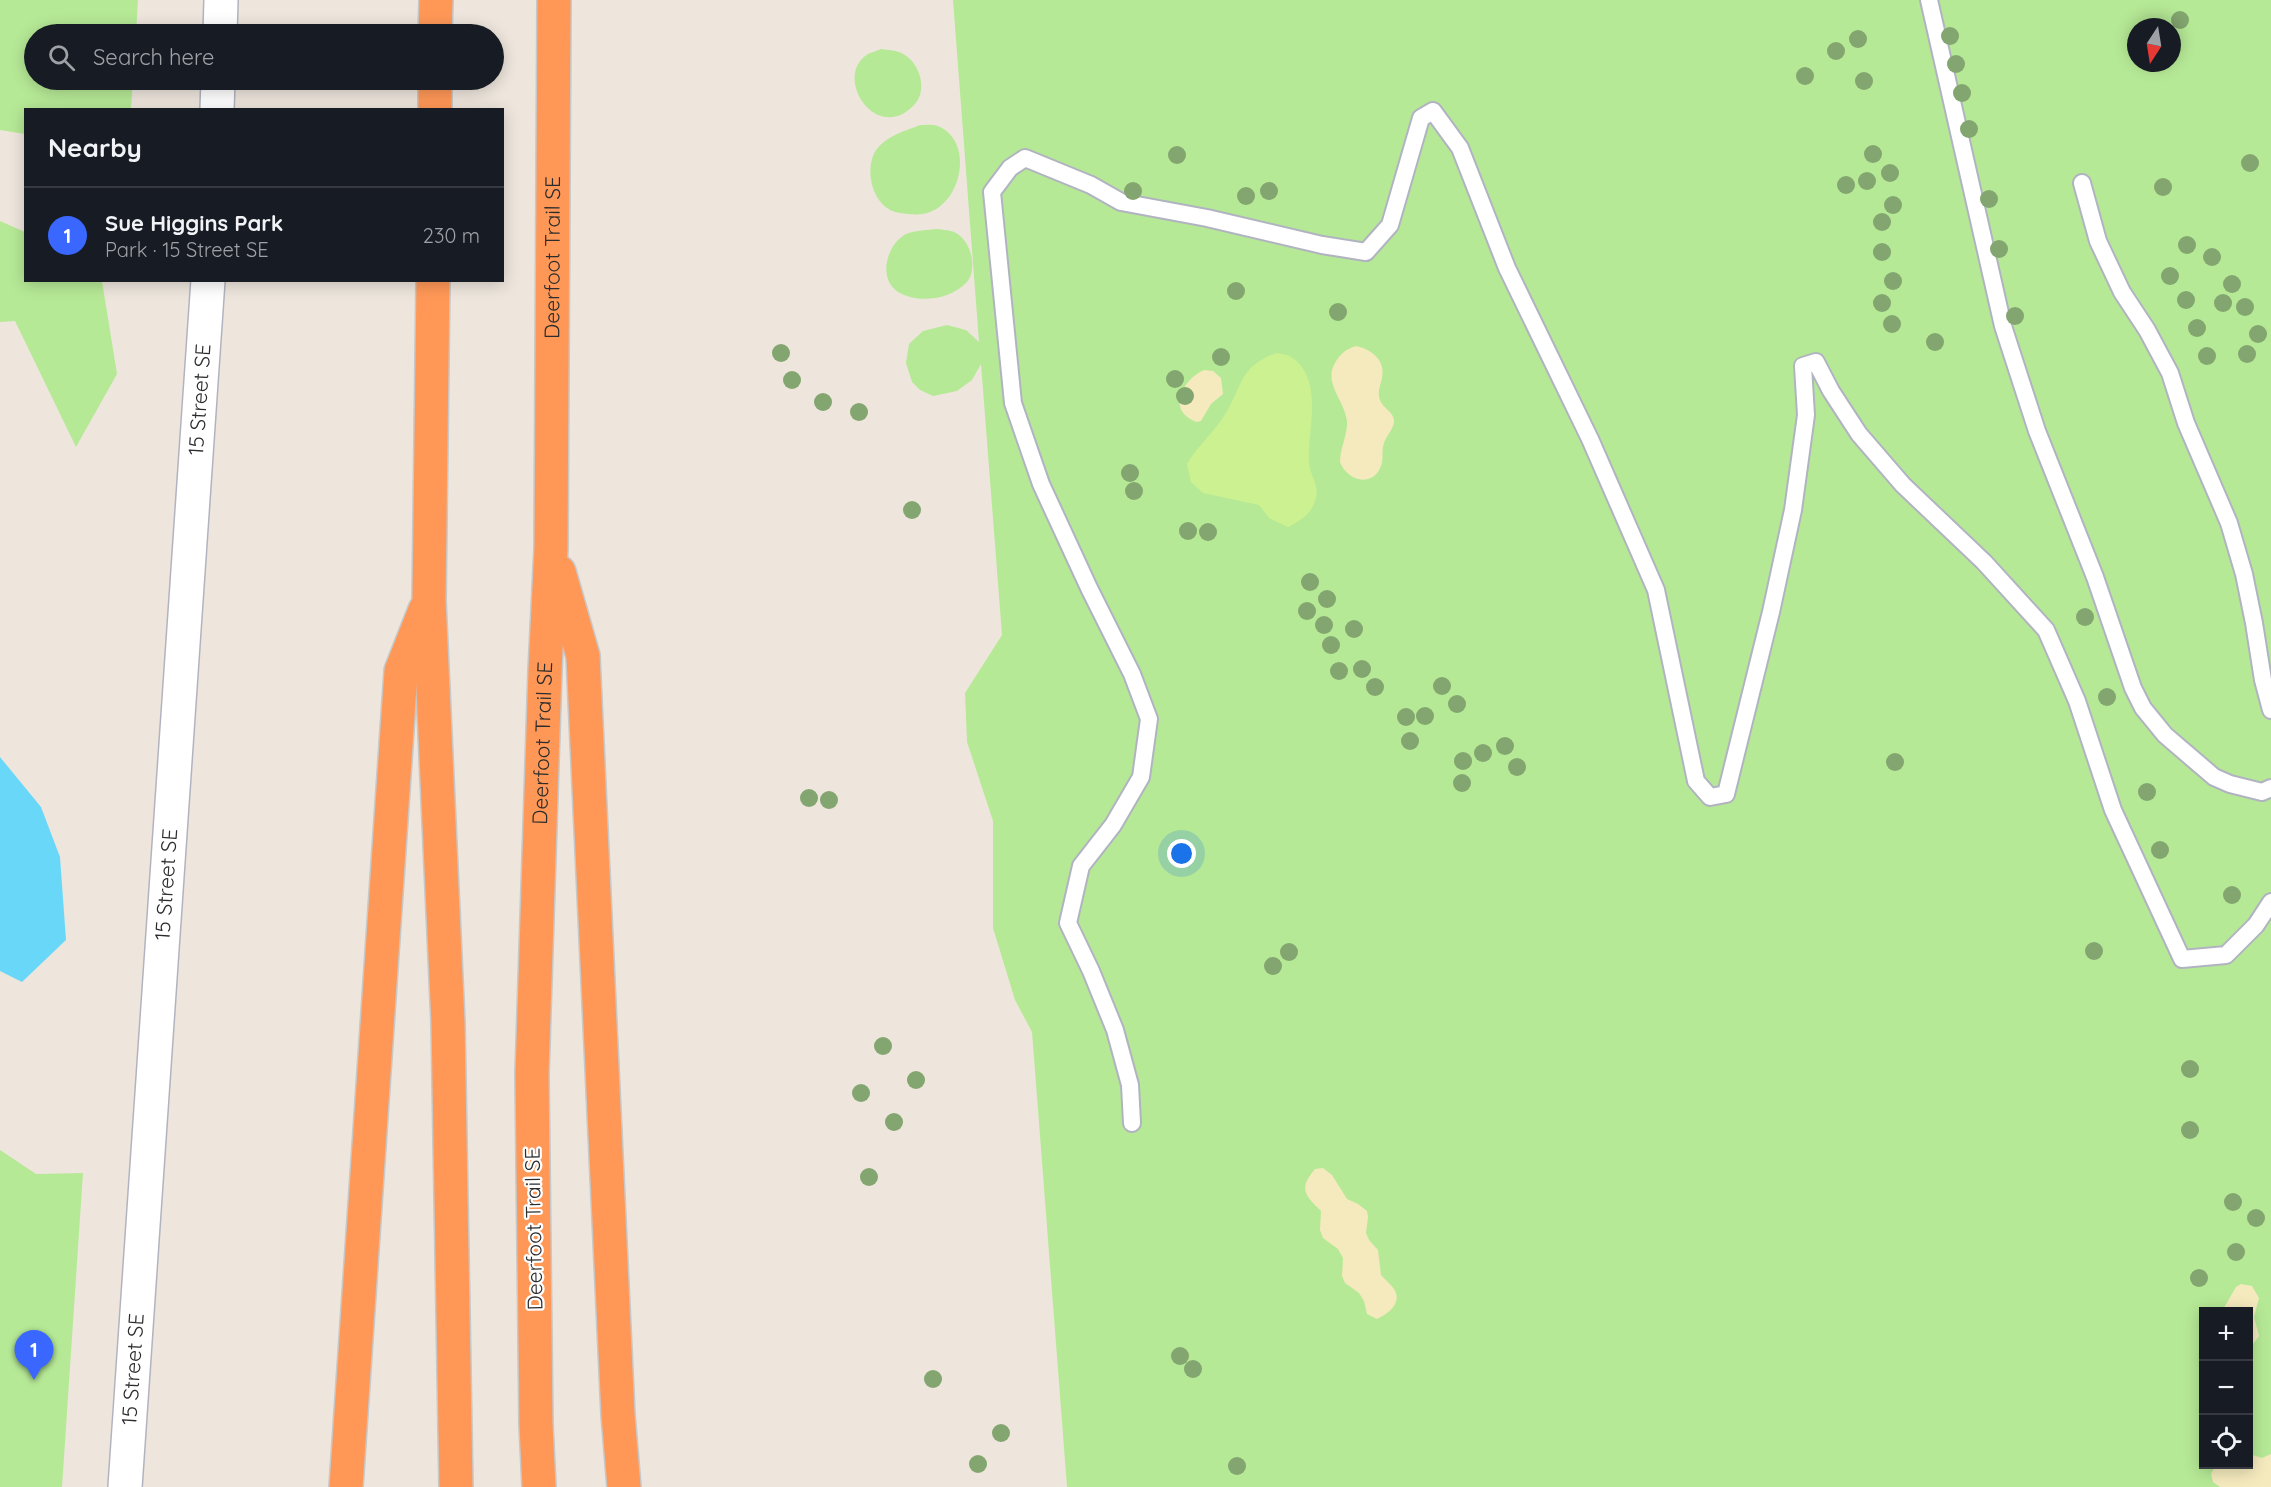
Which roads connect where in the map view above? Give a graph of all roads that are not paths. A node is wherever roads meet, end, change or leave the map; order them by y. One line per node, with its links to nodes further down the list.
1 (221, 0): 5 (street)
2 (436, 0): 6 (highway)
3 (554, 0): 14 (highway, Deerfoot Trail SE)
4 (1929, 0): 17 (lane)
5 (220, 24)
6 (435, 24)
7 (218, 90): 9 (street)
8 (435, 90): 10 (highway)
9 (217, 108)
10 (435, 108)
11 (2082, 183): 16 (lane)
12 (208, 282): 20 (street, 15 Street SE)
13 (433, 282): 15 (highway)
14 (551, 548): 23 (highway, Deerfoot Trail SE); 24 (highway)
15 (429, 600): 21 (highway); 22 (highway)
16 (2271, 710)
17 (2271, 788)
18 (2271, 902): 19 (lane)
19 (1132, 1123)
20 (125, 1487)
21 (346, 1487)
22 (456, 1487)
23 (539, 1487)
24 (624, 1487)

